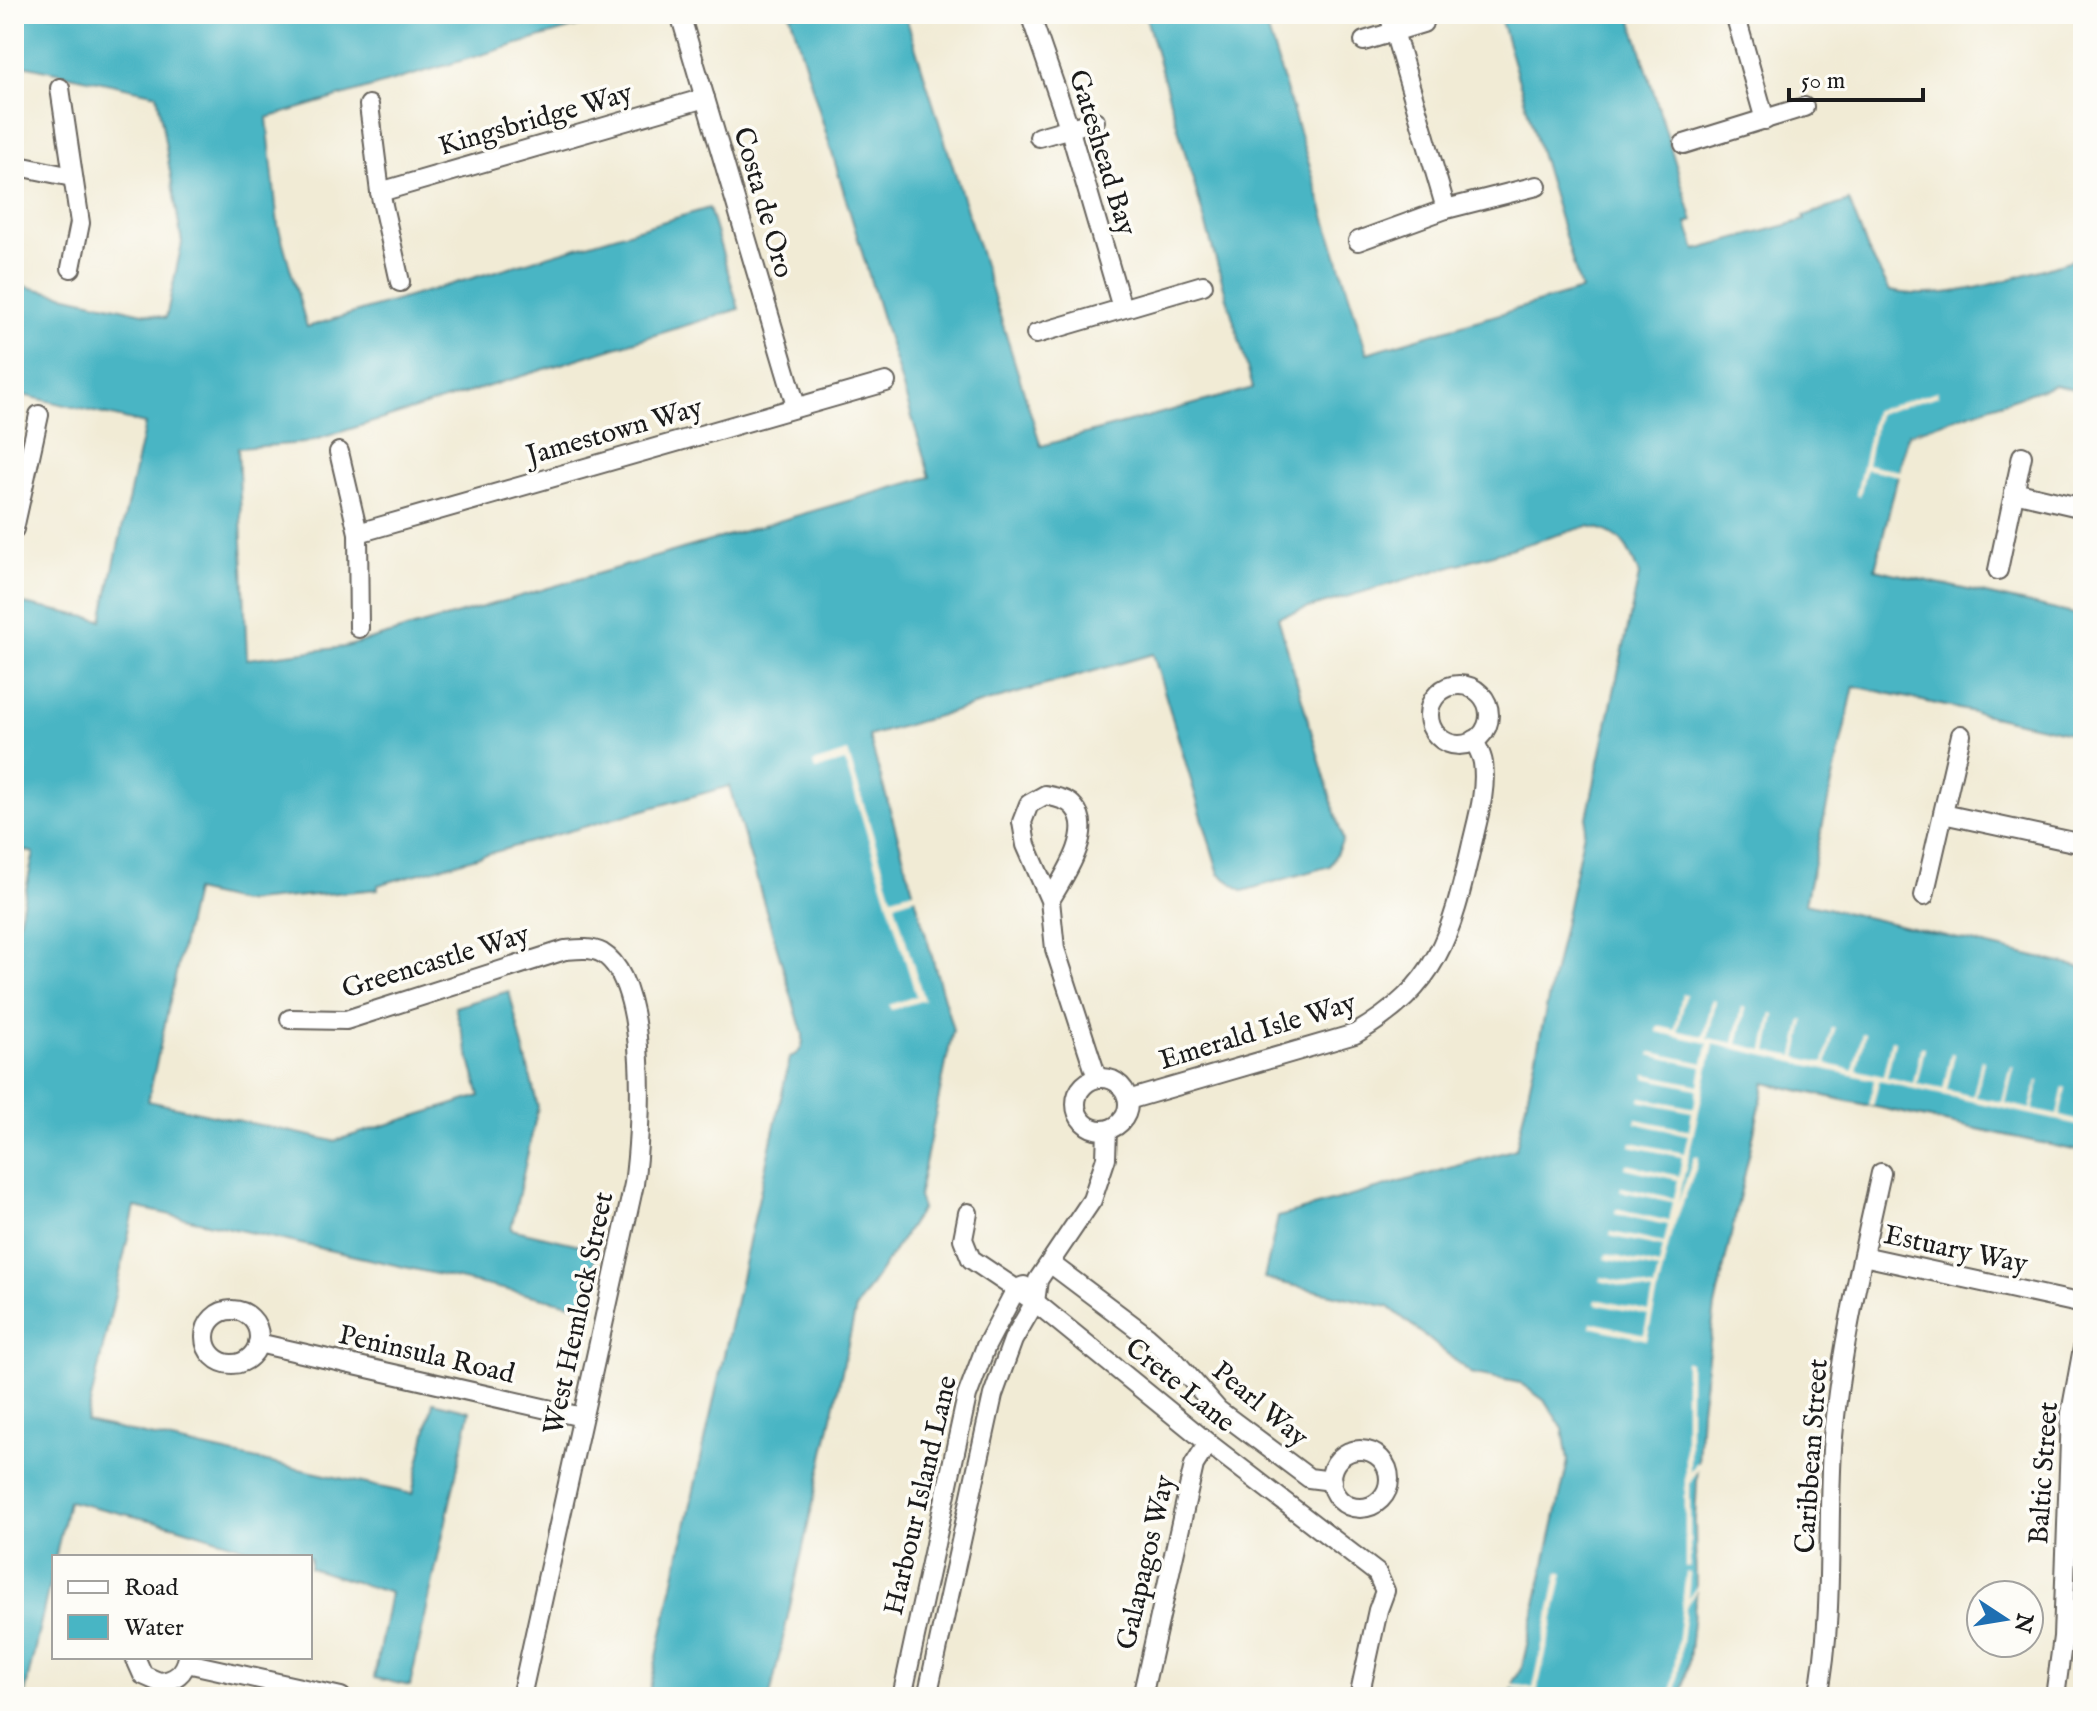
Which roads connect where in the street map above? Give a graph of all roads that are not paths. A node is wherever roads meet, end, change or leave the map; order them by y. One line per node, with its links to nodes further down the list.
1 (680, 14): 9 (street, Costa de Oro)
2 (1030, 14): 14 (street, Gateshead Bay)
3 (1389, 14): 6 (street)
4 (1735, 14): 12 (street)
5 (1423, 23): 6 (street)
6 (1394, 32): 7 (street); 21 (street)
7 (1364, 41)
8 (60, 88): 18 (street)
9 (705, 98): 20 (street, Kingsbridge Way); 29 (street, Costa de Oro)
10 (369, 105): 20 (street)
11 (1804, 107): 12 (street)
12 (1765, 120): 16 (street)
13 (1095, 121): 14 (street)
14 (1069, 127): 15 (street); 26 (street, Gateshead Bay)
15 (1039, 137)
16 (1684, 144)
17 (14, 165): 18 (street)
18 (72, 177): 23 (street)
19 (1537, 186): 21 (street)
20 (380, 192): 24 (street)
21 (1446, 209): 22 (street)
22 (1358, 241)
23 (71, 268)
24 (400, 282)
25 (1203, 285): 26 (street)
26 (1122, 308): 27 (street)
27 (1036, 334)
28 (886, 382): 29 (street, Jamestown Way)
29 (796, 406): 37 (street, Jamestown Way)
30 (39, 415): 34 (street)
31 (339, 452): 37 (street)
32 (2022, 456): 33 (street)
33 (2014, 492): 35 (street); 38 (street)
34 (17, 498): 36 (street)
35 (2083, 508)
36 (14, 529)
37 (358, 533): 39 (street)
38 (1998, 570)
39 (359, 628)
40 (1961, 735): 42 (street)
41 (1474, 740): 49 (street, Emerald Isle Way)
42 (1943, 814): 43 (street); 44 (street)
43 (2083, 844)
44 (1924, 896)
45 (1050, 900): 45 (street); 48 (street)
46 (595, 950): 47 (street, Greencastle Way); 61 (street, West Hemlock Street)
47 (290, 1019)
48 (1097, 1078): 49 (street); 50 (street)
49 (1128, 1100): 50 (street)
50 (1107, 1130): 54 (street, Harbour Island Lane)
51 (1881, 1173): 53 (street, Caribbean Street)
52 (968, 1213): 56 (street, Crete Lane)
53 (1863, 1256): 58 (street, Estuary Way); 73 (street, Caribbean Street)
54 (1050, 1263): 55 (street, Harbour Island Lane); 63 (street, Pearl Way)
55 (1038, 1280): 56 (street); 57 (street, Harbour Island Lane)
56 (1016, 1289): 57 (street, Crete Lane); 69 (street, Harbour Island Lane)
57 (1035, 1302): 62 (street, Crete Lane); 70 (street, Harbour Island Lane)
58 (2083, 1304)
59 (258, 1343): 61 (street, Peninsula Road)
60 (2083, 1348): 64 (street, Baltic Street)
61 (582, 1417): 68 (street, West Hemlock Street)
62 (1208, 1443): 71 (street, Galapagos Way); 72 (street, Crete Lane)
63 (1332, 1481)
64 (2074, 1530): 74 (street, Baltic Street)
65 (136, 1659): 66 (street)
66 (187, 1660): 67 (street)
67 (341, 1697)
68 (521, 1697)
69 (902, 1697)
70 (927, 1697)
71 (1142, 1697)
72 (1359, 1697)
73 (1818, 1697)
74 (2055, 1697)

